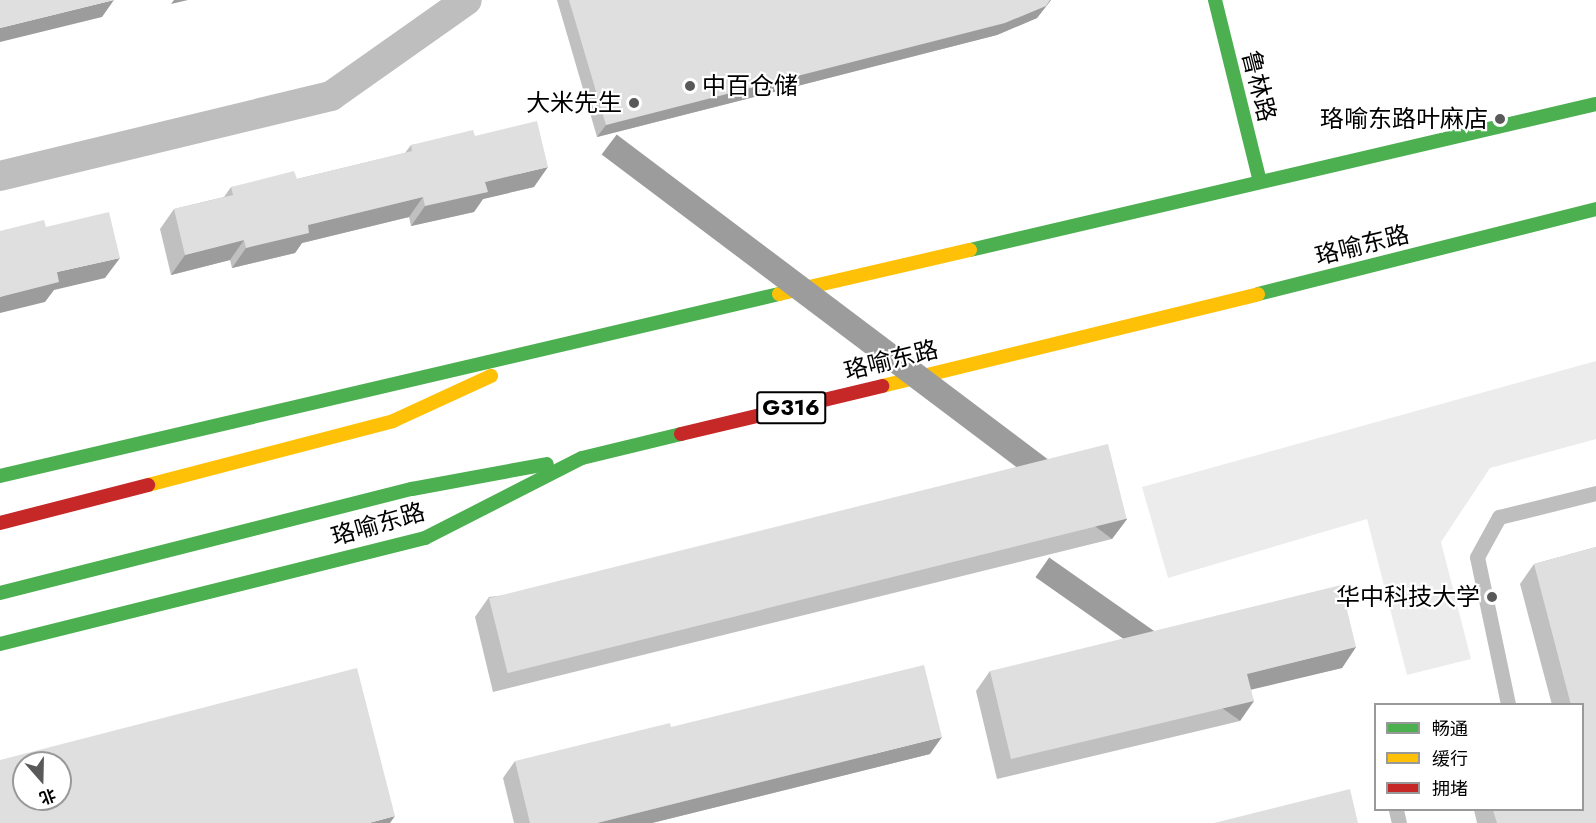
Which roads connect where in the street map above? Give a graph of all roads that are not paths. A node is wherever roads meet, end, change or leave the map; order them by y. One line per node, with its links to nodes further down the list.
1 (467, 0): 4 (street)
2 (1215, 0): 5 (main road, 鲁林路)
3 (1596, 104): 5 (main road)
4 (0, 176)
5 (1260, 182): 7 (main road)
6 (1596, 209): 8 (main road, 珞喻东路 / G316)
7 (559, 346): 9 (main road); 11 (main road)
8 (582, 458): 12 (main road); 13 (main road, 珞喻东路 / G316)
9 (0, 476)
10 (1596, 493): 14 (lane)
11 (0, 524)
12 (0, 592)
13 (0, 644)
14 (1508, 703)

